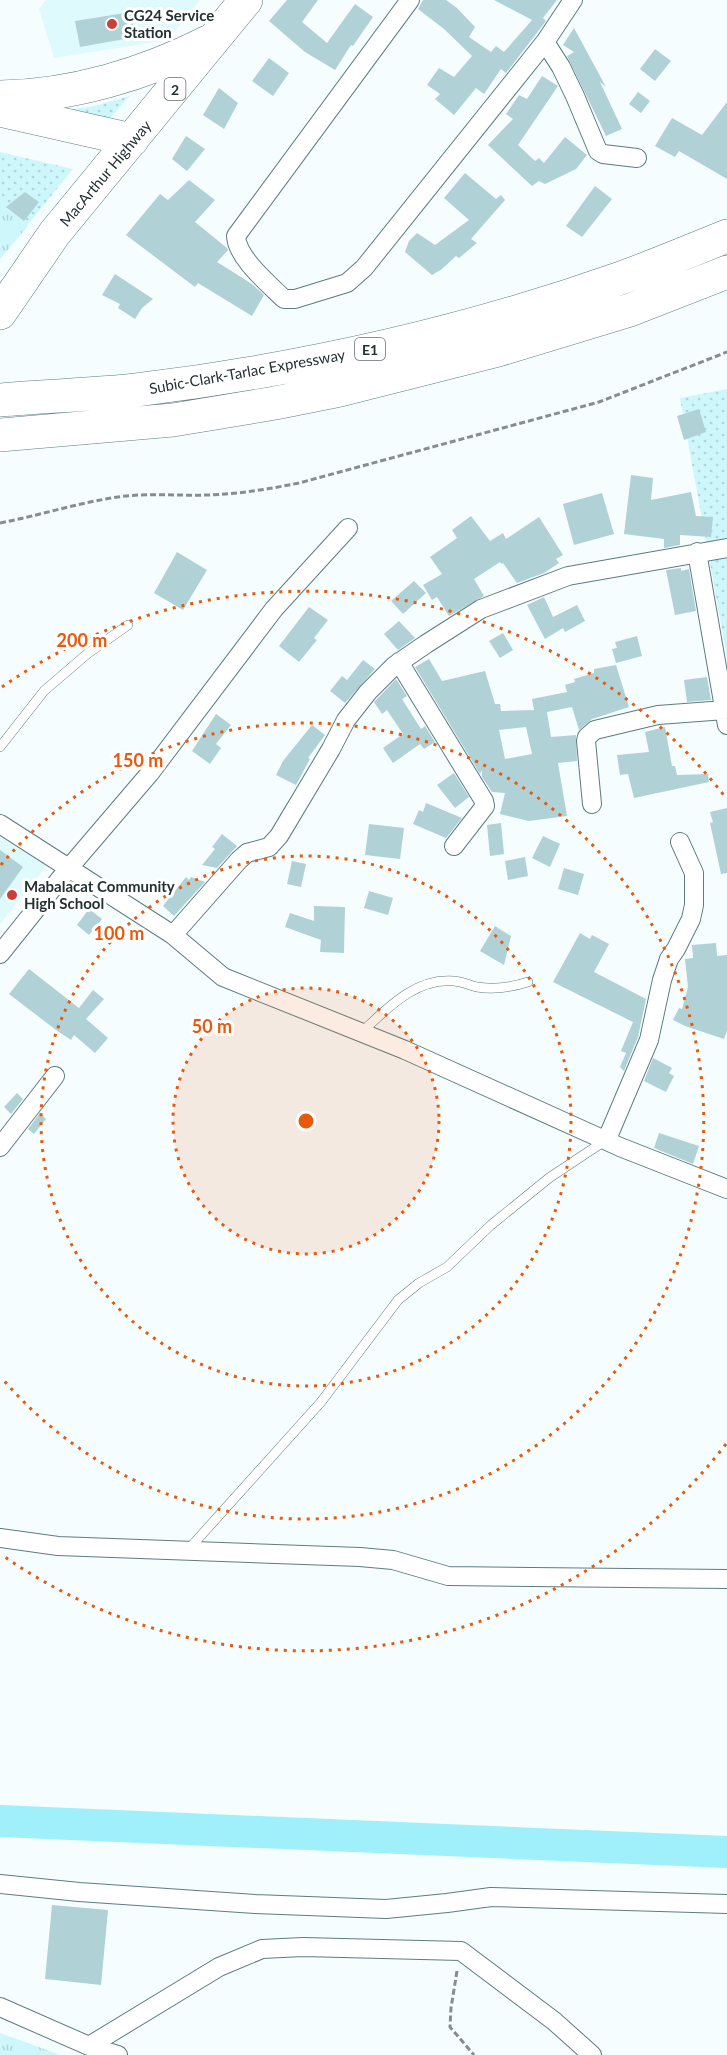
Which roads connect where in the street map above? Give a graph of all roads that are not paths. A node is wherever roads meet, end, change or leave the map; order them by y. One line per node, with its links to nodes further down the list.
1 (246, 0): 4 (highway, MacArthur Highway / 2)
2 (410, 0): 5 (street)
3 (573, 0): 5 (street)
4 (218, 37): 6 (highway); 9 (highway, MacArthur Highway / 2)
5 (545, 42): 10 (street)
6 (0, 97)
7 (0, 110): 9 (highway)
8 (0, 129): 9 (highway)
9 (126, 148): 11 (highway, MacArthur Highway / 2)
10 (637, 158)
11 (54, 234): 14 (highway, MacArthur Highway / 2); 15 (highway, MacArthur Highway / 2)
12 (727, 236): 16 (highway, Subic-Clark-Tarlac Expressway / E1)
13 (727, 272): 17 (highway, E1)
14 (0, 282)
15 (0, 313)
16 (0, 399)
17 (0, 435)
18 (348, 528): 29 (street)
19 (727, 548): 20 (street)
20 (697, 552): 22 (street); 23 (street)
21 (129, 625): 24 (lane)
22 (399, 662): 28 (street); 30 (street)
23 (726, 717): 25 (street)
24 (0, 747)
25 (592, 804)
26 (0, 825): 29 (street)
27 (680, 842): 35 (street)
28 (454, 846)
29 (68, 868): 30 (street); 31 (street)
30 (173, 935): 33 (street)
31 (0, 954)
32 (528, 982): 33 (lane)
33 (361, 1033): 35 (street)
34 (55, 1076): 36 (street)
35 (607, 1139): 37 (street); 39 (lane)
36 (0, 1147)
37 (727, 1190)
38 (0, 1538): 39 (street)
39 (187, 1551): 40 (street)
40 (727, 1579)
41 (0, 1884): 42 (street)
42 (727, 1904)
43 (0, 2007): 44 (street)
44 (90, 2046): 45 (street); 46 (street)
45 (117, 2055)
46 (592, 2055)

